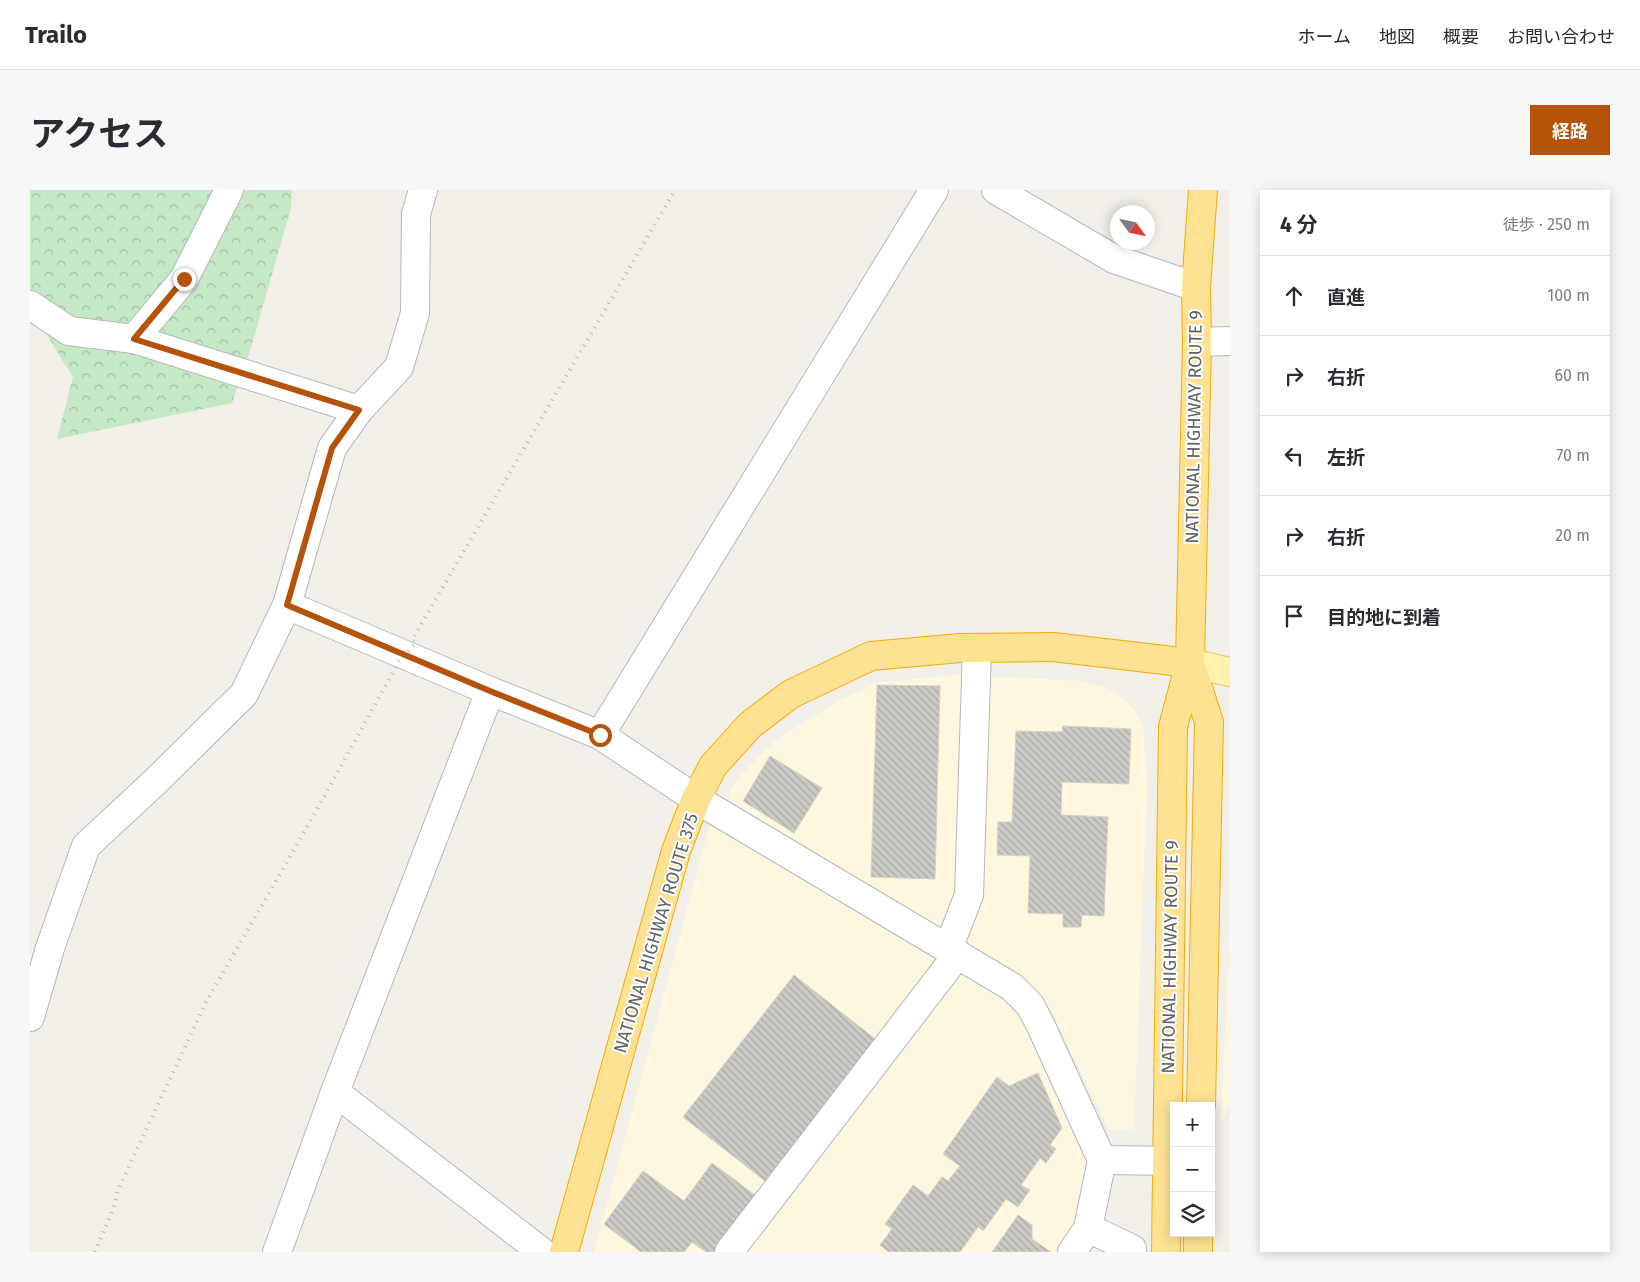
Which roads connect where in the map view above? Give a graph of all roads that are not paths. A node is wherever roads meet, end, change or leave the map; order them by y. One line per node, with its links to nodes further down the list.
1 (229, 190): 8 (street)
2 (424, 190): 11 (street)
3 (934, 190): 17 (street)
4 (996, 190): 6 (street)
5 (1203, 190): 6 (highway, NATIONAL HIGHWAY ROUTE 9)
6 (1196, 287): 10 (highway, NATIONAL HIGHWAY ROUTE 9)
7 (30, 305): 8 (street)
8 (134, 339): 11 (street)
9 (1230, 340): 10 (street)
10 (1197, 342): 14 (highway, NATIONAL HIGHWAY ROUTE 9)
11 (359, 410): 12 (street)
12 (287, 605): 16 (street); 20 (street)
13 (977, 648): 14 (highway, NATIONAL HIGHWAY ROUTE 375); 18 (highway, NATIONAL HIGHWAY ROUTE 375); 19 (street)
14 (1190, 663): 15 (main road); 22 (highway, NATIONAL HIGHWAY ROUTE 9); 23 (highway, NATIONAL HIGHWAY ROUTE 9)
15 (1230, 672)
16 (490, 691): 17 (street); 21 (street)
17 (600, 735): 18 (street)
18 (696, 799): 19 (street); 31 (highway, NATIONAL HIGHWAY ROUTE 375)
19 (953, 952): 24 (street); 32 (street)
20 (30, 1017)
21 (335, 1092): 29 (street); 30 (street)
22 (1201, 1102)
23 (1171, 1147)
24 (1102, 1160): 25 (street); 27 (street)
25 (1170, 1161)
26 (1170, 1179): 35 (highway, NATIONAL HIGHWAY ROUTE 9)
27 (1088, 1228): 33 (street); 34 (street)
28 (1198, 1237): 36 (highway)
29 (277, 1252)
30 (542, 1252)
31 (564, 1252)
32 (729, 1252)
33 (1072, 1252)
34 (1132, 1252)
35 (1166, 1252)
36 (1198, 1252)

